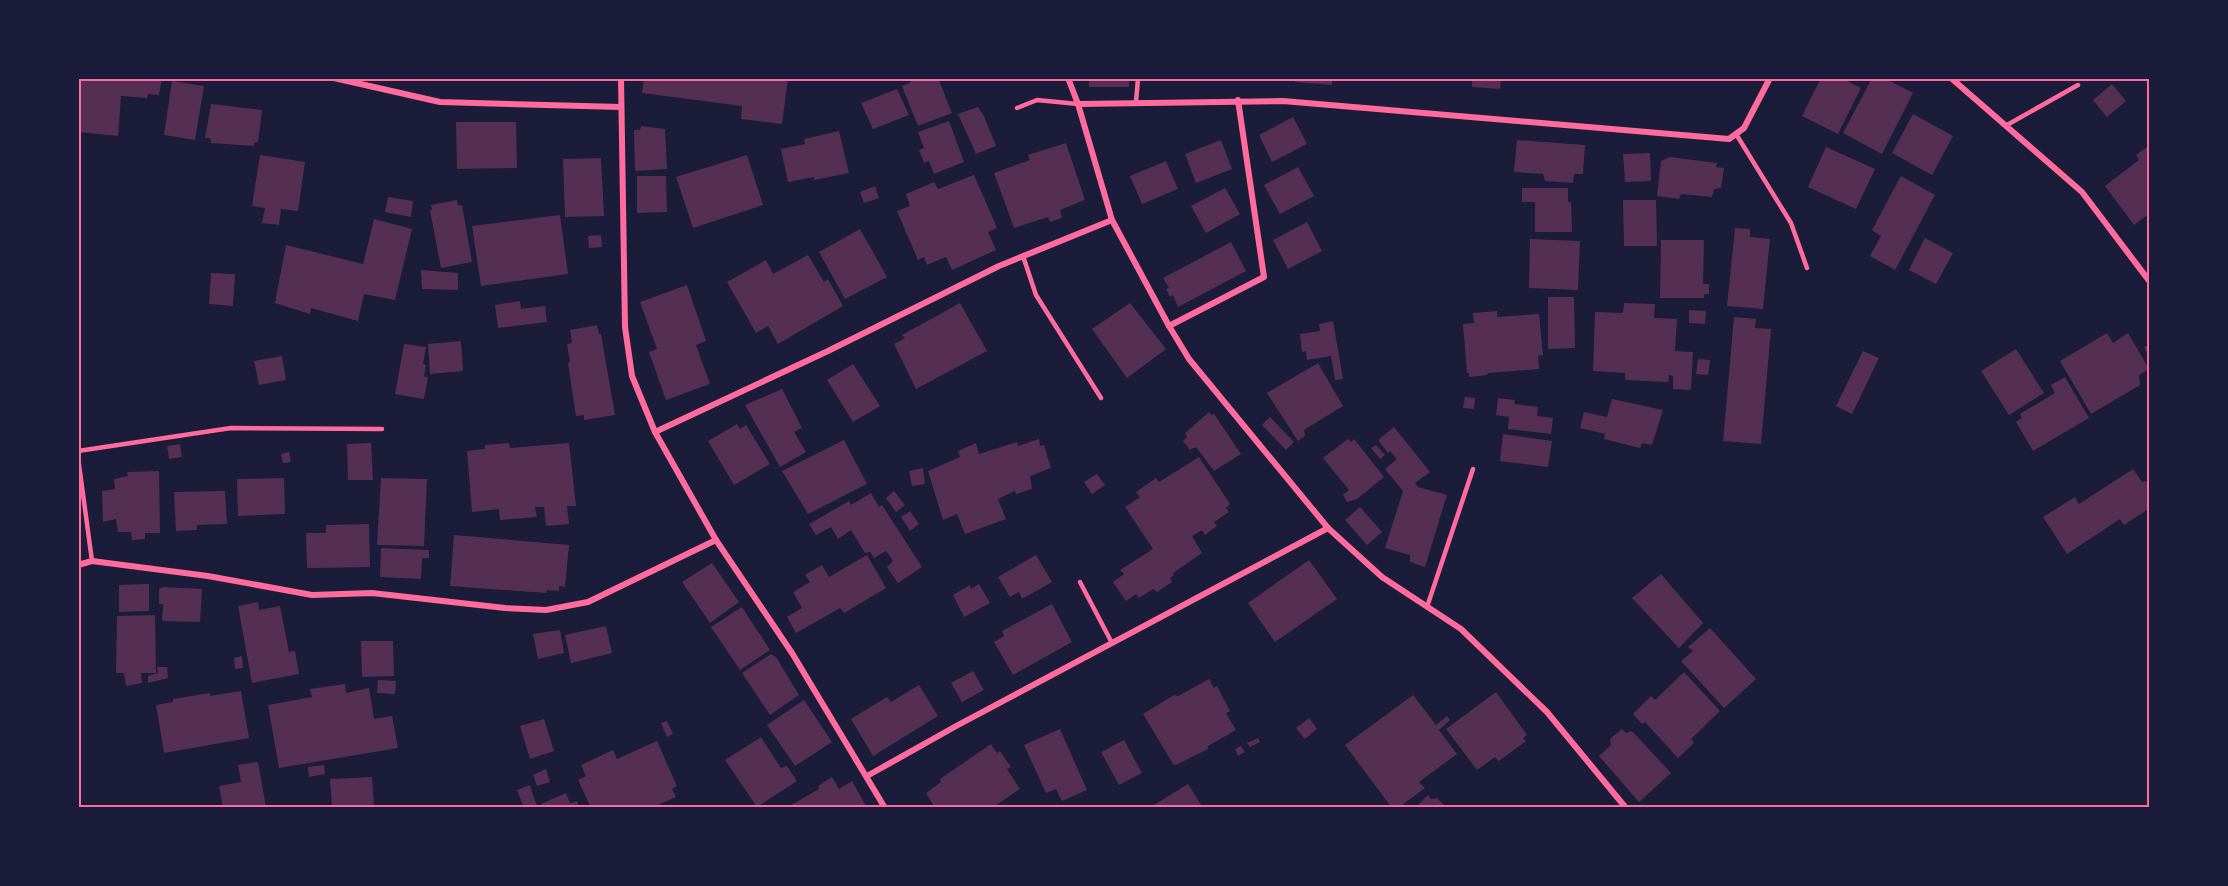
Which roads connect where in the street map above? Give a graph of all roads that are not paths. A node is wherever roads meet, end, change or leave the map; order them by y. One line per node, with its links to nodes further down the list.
1 (334, 78): 11 (street)
2 (621, 78): 11 (street)
3 (1068, 78): 10 (street)
4 (1138, 78): 9 (lane)
5 (1770, 78): 14 (street)
6 (1951, 78): 13 (street)
7 (2078, 86): 13 (lane)
8 (1238, 100): 9 (street); 14 (street); 19 (street)
9 (1136, 102): 10 (street)
10 (1078, 104): 12 (lane); 15 (street)
11 (621, 107): 22 (street)
12 (1017, 108)
13 (2007, 126): 18 (street)
14 (1736, 134): 17 (lane)
15 (1112, 220): 16 (street); 19 (street)
16 (1023, 256): 20 (lane); 22 (street)
17 (1807, 268)
18 (2150, 282)
19 (1169, 326): 26 (street)
20 (1101, 398)
21 (382, 429): 23 (lane)
22 (656, 432): 27 (street)
23 (78, 451)
24 (78, 457): 28 (lane)
25 (1473, 469): 31 (lane)
26 (1328, 528): 31 (street); 32 (street)
27 (716, 540): 28 (street); 33 (street)
28 (92, 561): 29 (street)
29 (78, 565)
30 (1080, 582): 32 (lane)
31 (1427, 607): 35 (street)
32 (1112, 643): 33 (street)
33 (867, 776): 34 (street)
34 (885, 808)
35 (1626, 808)

